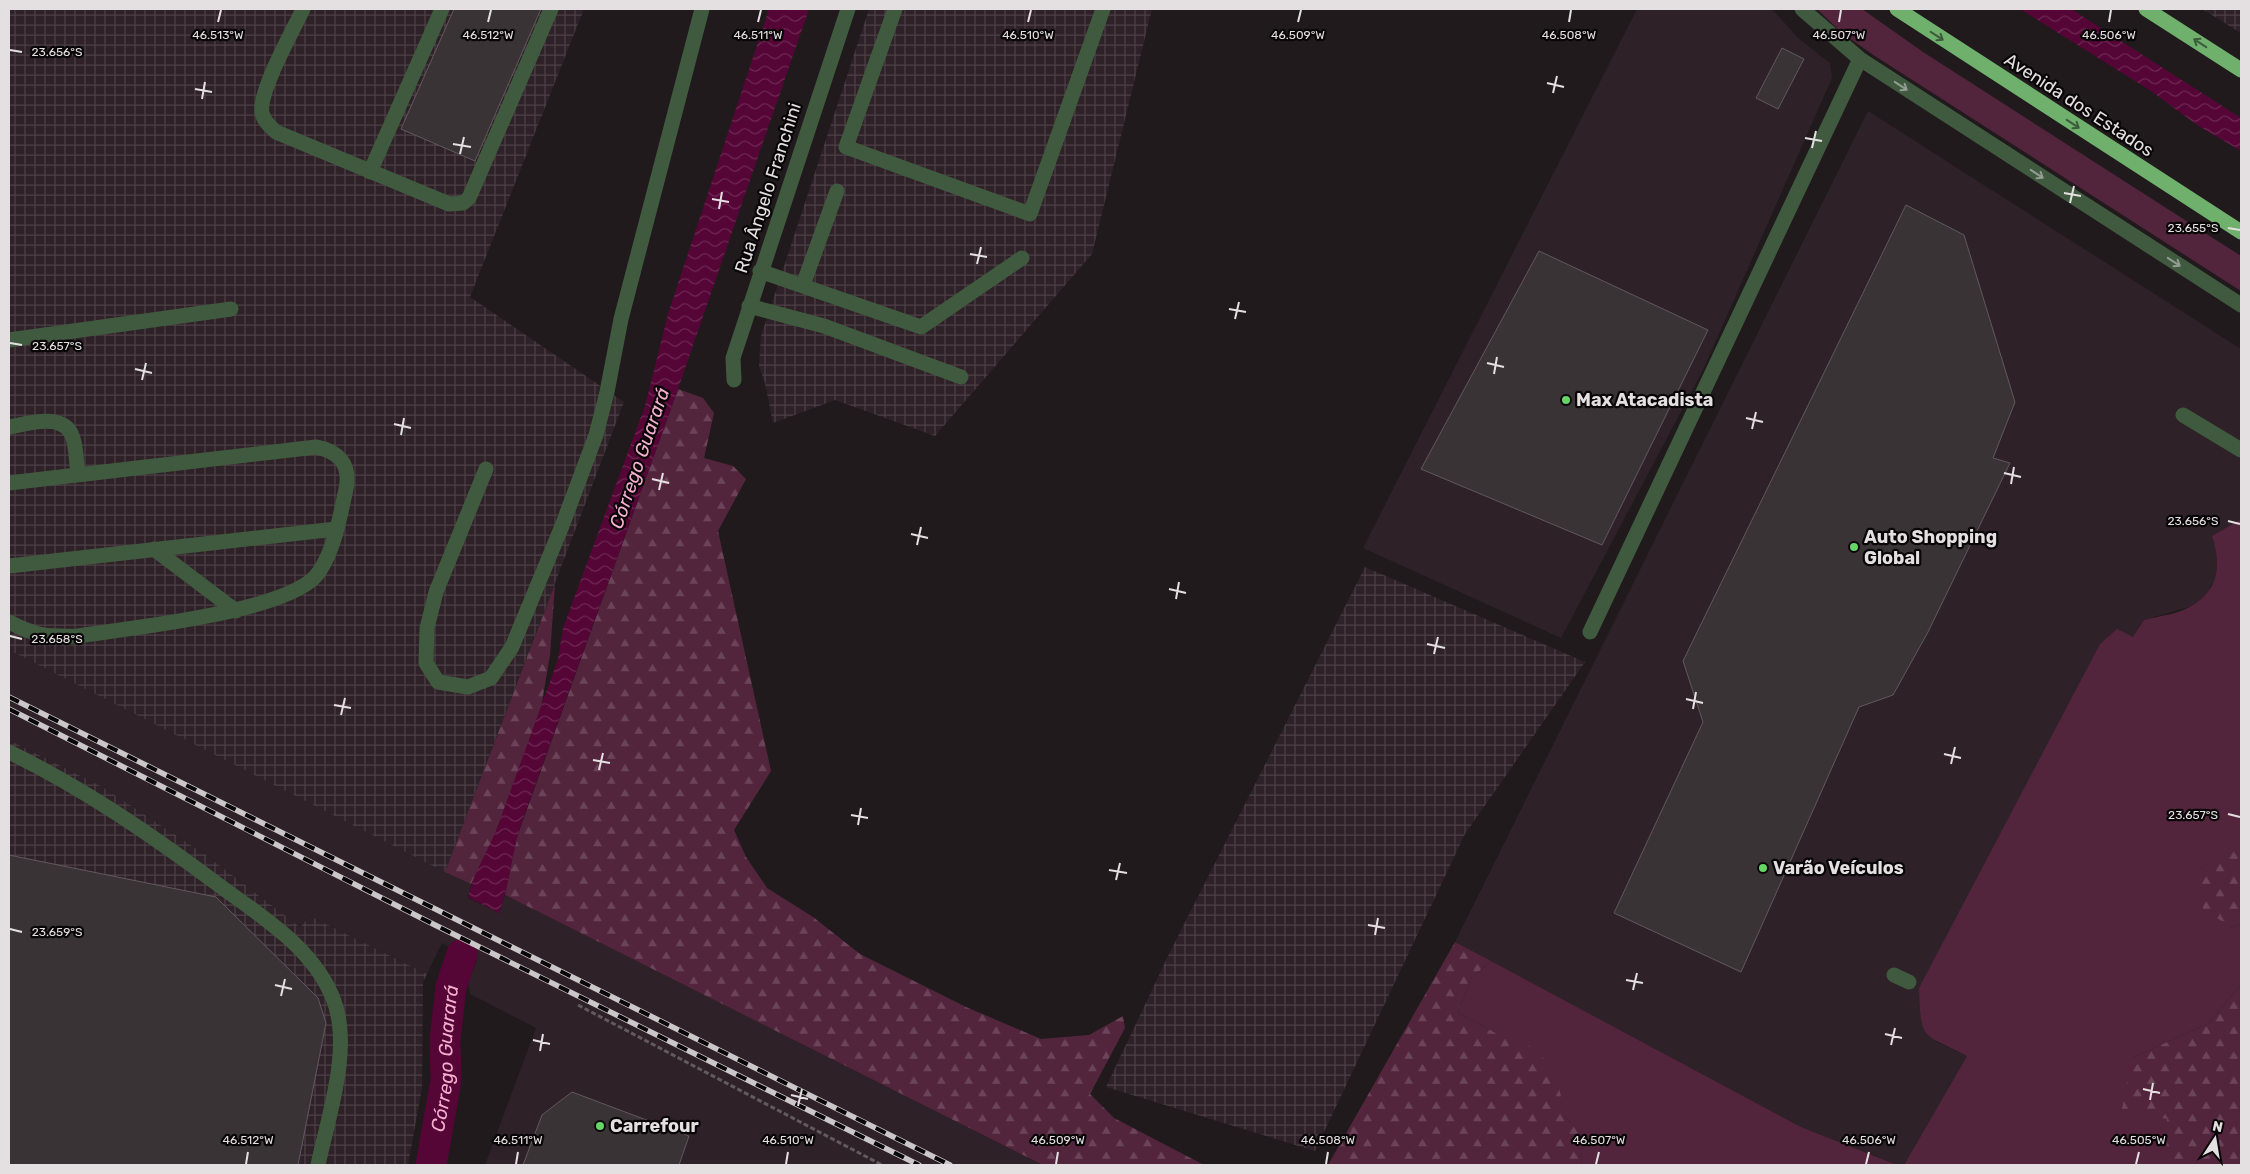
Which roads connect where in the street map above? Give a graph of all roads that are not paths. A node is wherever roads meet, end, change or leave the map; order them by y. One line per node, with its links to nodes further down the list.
1 (303, 9): 13 (street)
2 (442, 9): 13 (street)
3 (551, 9): 13 (street)
4 (702, 9): 28 (street)
5 (848, 9): 17 (street, Rua Ângelo Franchini)
6 (895, 9): 7 (street)
7 (1103, 9)
8 (1802, 9): 11 (street)
9 (1896, 9): 15 (highway, Avenida dos Estados, one-way to 15)
10 (2146, 9): 12 (highway, one-way to 10)
11 (1860, 59): 20 (street, one-way to 20); 36 (street)
12 (2241, 70)
13 (370, 172)
14 (837, 191): 18 (street)
15 (2241, 232)
16 (1022, 258): 18 (street)
17 (760, 271): 18 (street); 19 (street, Rua Ângelo Franchini)
18 (803, 286)
19 (749, 306): 23 (street); 24 (street, Rua Ângelo Franchini)
20 (2241, 306)
21 (231, 308): 22 (street)
22 (9, 340)
23 (961, 378)
24 (734, 380)
25 (2183, 415): 27 (street)
26 (9, 426): 29 (street)
27 (2241, 450)
28 (486, 469)
29 (78, 475): 30 (street); 31 (street)
30 (9, 483)
31 (336, 529): 32 (street); 34 (street)
32 (154, 549): 33 (street); 34 (street)
33 (9, 566)
34 (236, 611): 35 (street)
35 (9, 622)
36 (1590, 632)
37 (9, 752): 40 (street)
38 (1894, 975): 39 (street)
39 (1909, 982)
40 (318, 1165)

